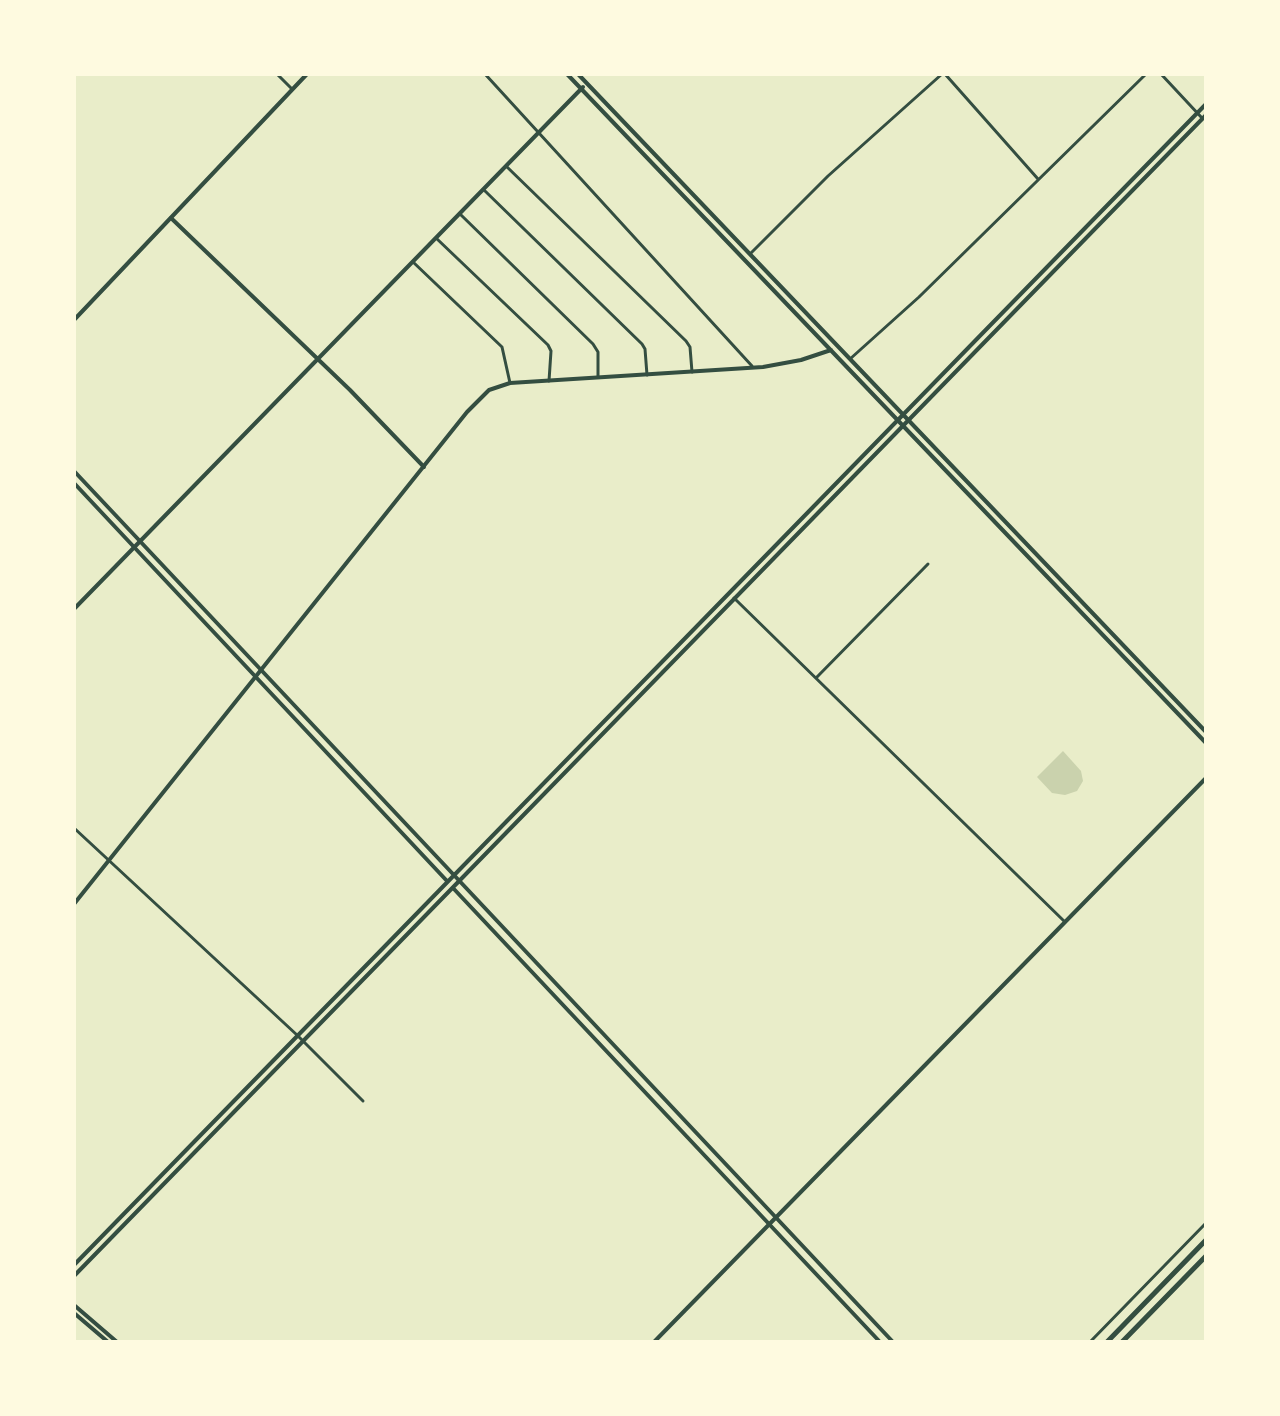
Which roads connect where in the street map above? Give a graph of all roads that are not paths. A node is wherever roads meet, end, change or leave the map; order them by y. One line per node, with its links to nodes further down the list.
1 (277, 74): 10 (street)
2 (307, 74): 10 (main road)
3 (485, 74): 15 (street)
4 (567, 74): 11 (main road)
5 (578, 74): 9 (main road)
6 (943, 74): 17 (street); 22 (street)
7 (1146, 74): 17 (street)
8 (1161, 74): 13 (street)
9 (587, 83): 11 (main road); 22 (main road)
10 (293, 89): 20 (main road)
11 (581, 89): 15 (main road); 25 (main road)
12 (1206, 104): 13 (main road)
13 (1197, 113): 14 (street); 34 (main road)
14 (1204, 117): 36 (main road)
15 (540, 132): 16 (main road); 28 (street)
16 (506, 166): 18 (main road); 29 (street)
17 (1038, 179): 27 (street)
18 (483, 190): 19 (main road); 30 (street)
19 (460, 214): 21 (main road); 31 (street)
20 (171, 218): 24 (main road); 26 (main road)
21 (436, 238): 23 (main road); 32 (street)
22 (750, 254): 27 (main road)
23 (413, 261): 26 (main road); 33 (street)
24 (74, 320)
25 (831, 350): 28 (main road); 35 (main road)
26 (318, 359): 38 (main road); 41 (main road)
27 (850, 359): 34 (main road)
28 (754, 368): 29 (main road)
29 (692, 372): 30 (main road)
30 (647, 375): 31 (main road)
31 (598, 378): 32 (main road)
32 (549, 381): 33 (main road)
33 (510, 383): 38 (main road)
34 (902, 414): 35 (main road); 36 (main road)
35 (897, 419): 37 (main road); 54 (main road)
36 (907, 419): 37 (main road); 49 (main road)
37 (902, 425): 44 (main road); 50 (main road)
38 (424, 467): 46 (main road)
39 (74, 471): 41 (main road)
40 (74, 483): 42 (main road)
41 (140, 542): 42 (main road); 46 (main road)
42 (134, 547): 45 (main road); 47 (main road)
43 (928, 564): 48 (street)
44 (734, 598): 48 (street); 56 (main road)
45 (74, 609)
46 (261, 670): 47 (main road); 54 (main road)
47 (256, 677): 53 (main road); 55 (main road)
48 (816, 678): 59 (street)
49 (1206, 732)
50 (1206, 743)
51 (1206, 778): 59 (main road)
52 (74, 828): 53 (street)
53 (108, 861): 58 (main road); 60 (street)
54 (453, 875): 55 (main road); 56 (main road)
55 (447, 881): 57 (main road); 60 (main road)
56 (460, 881): 57 (main road); 63 (main road)
57 (453, 888): 61 (main road); 65 (main road)
58 (74, 904)
59 (1065, 922): 63 (main road)
60 (297, 1035): 61 (street); 68 (main road)
61 (303, 1041): 62 (street); 69 (main road)
62 (363, 1101)
63 (776, 1218): 65 (main road); 76 (main road)
64 (1206, 1223): 77 (street)
65 (769, 1224): 74 (main road); 75 (main road)
66 (1206, 1240): 78 (main road)
67 (1206, 1256): 79 (main road)
68 (74, 1265)
69 (74, 1276)
70 (74, 1305): 73 (main road)
71 (74, 1313): 72 (main road)
72 (108, 1342)
73 (117, 1342)
74 (654, 1342)
75 (880, 1342)
76 (893, 1342)
77 (1090, 1342)
78 (1107, 1342)
79 (1122, 1342)

